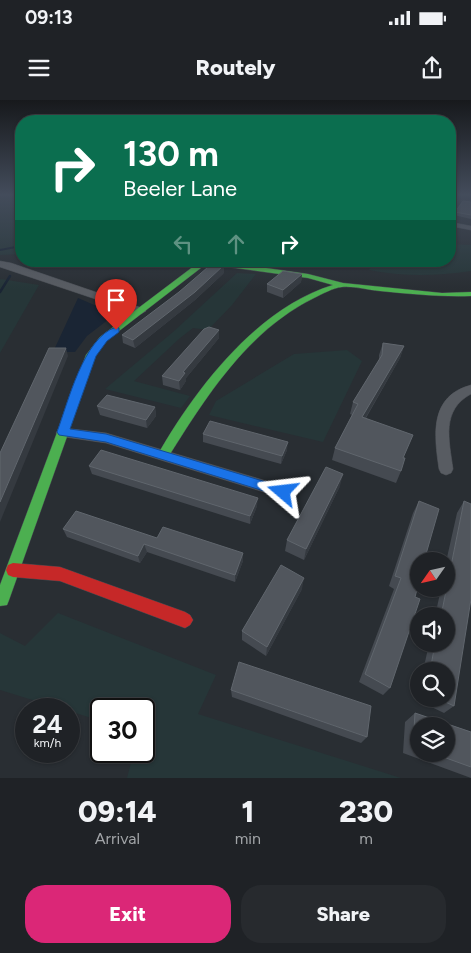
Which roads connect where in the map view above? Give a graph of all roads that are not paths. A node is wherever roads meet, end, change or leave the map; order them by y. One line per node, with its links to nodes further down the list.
1 (459, 226): 2 (street)
2 (471, 228)
3 (0, 264): 8 (street)
4 (198, 267): 8 (street)
5 (241, 267): 6 (street)
6 (343, 285): 7 (street); 11 (street)
7 (471, 294)
8 (141, 311): 10 (street)
9 (471, 389): 12 (street)
10 (63, 432): 11 (street); 14 (street)
11 (163, 456): 13 (street)
12 (446, 468)
13 (283, 492)
14 (13, 570): 15 (street); 16 (street)
15 (2, 600)
16 (185, 620)

